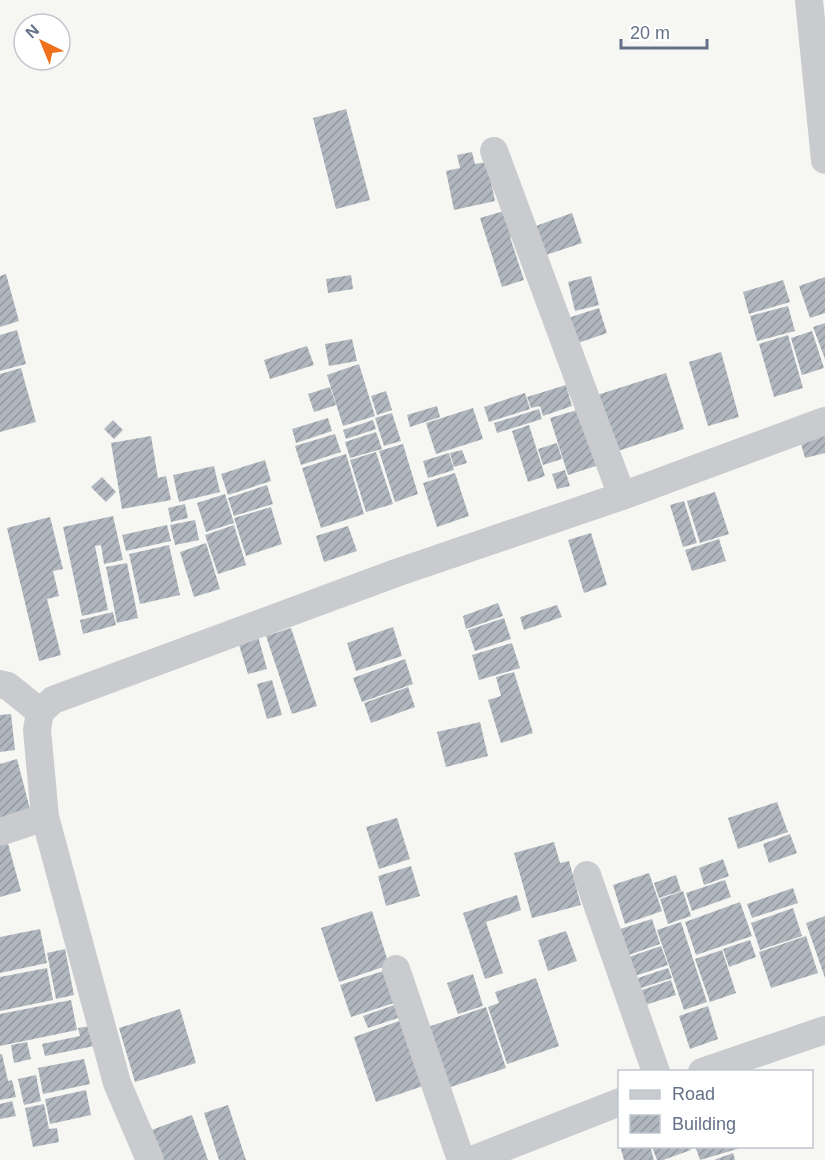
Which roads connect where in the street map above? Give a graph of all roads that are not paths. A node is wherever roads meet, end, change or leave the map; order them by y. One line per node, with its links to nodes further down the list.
1 (809, 0): 3 (street)
2 (494, 151): 5 (street)
3 (825, 160)
4 (825, 421): 5 (street)
5 (622, 496): 7 (street)
6 (0, 684): 7 (street)
7 (40, 712): 8 (street)
8 (45, 817): 9 (street); 16 (street)
9 (0, 832)
10 (587, 875): 13 (street)
11 (396, 969): 17 (street)
12 (825, 1030): 14 (street)
13 (656, 1070)
14 (705, 1070)
15 (618, 1103): 18 (street)
16 (150, 1160)
17 (461, 1160)
18 (472, 1160)

